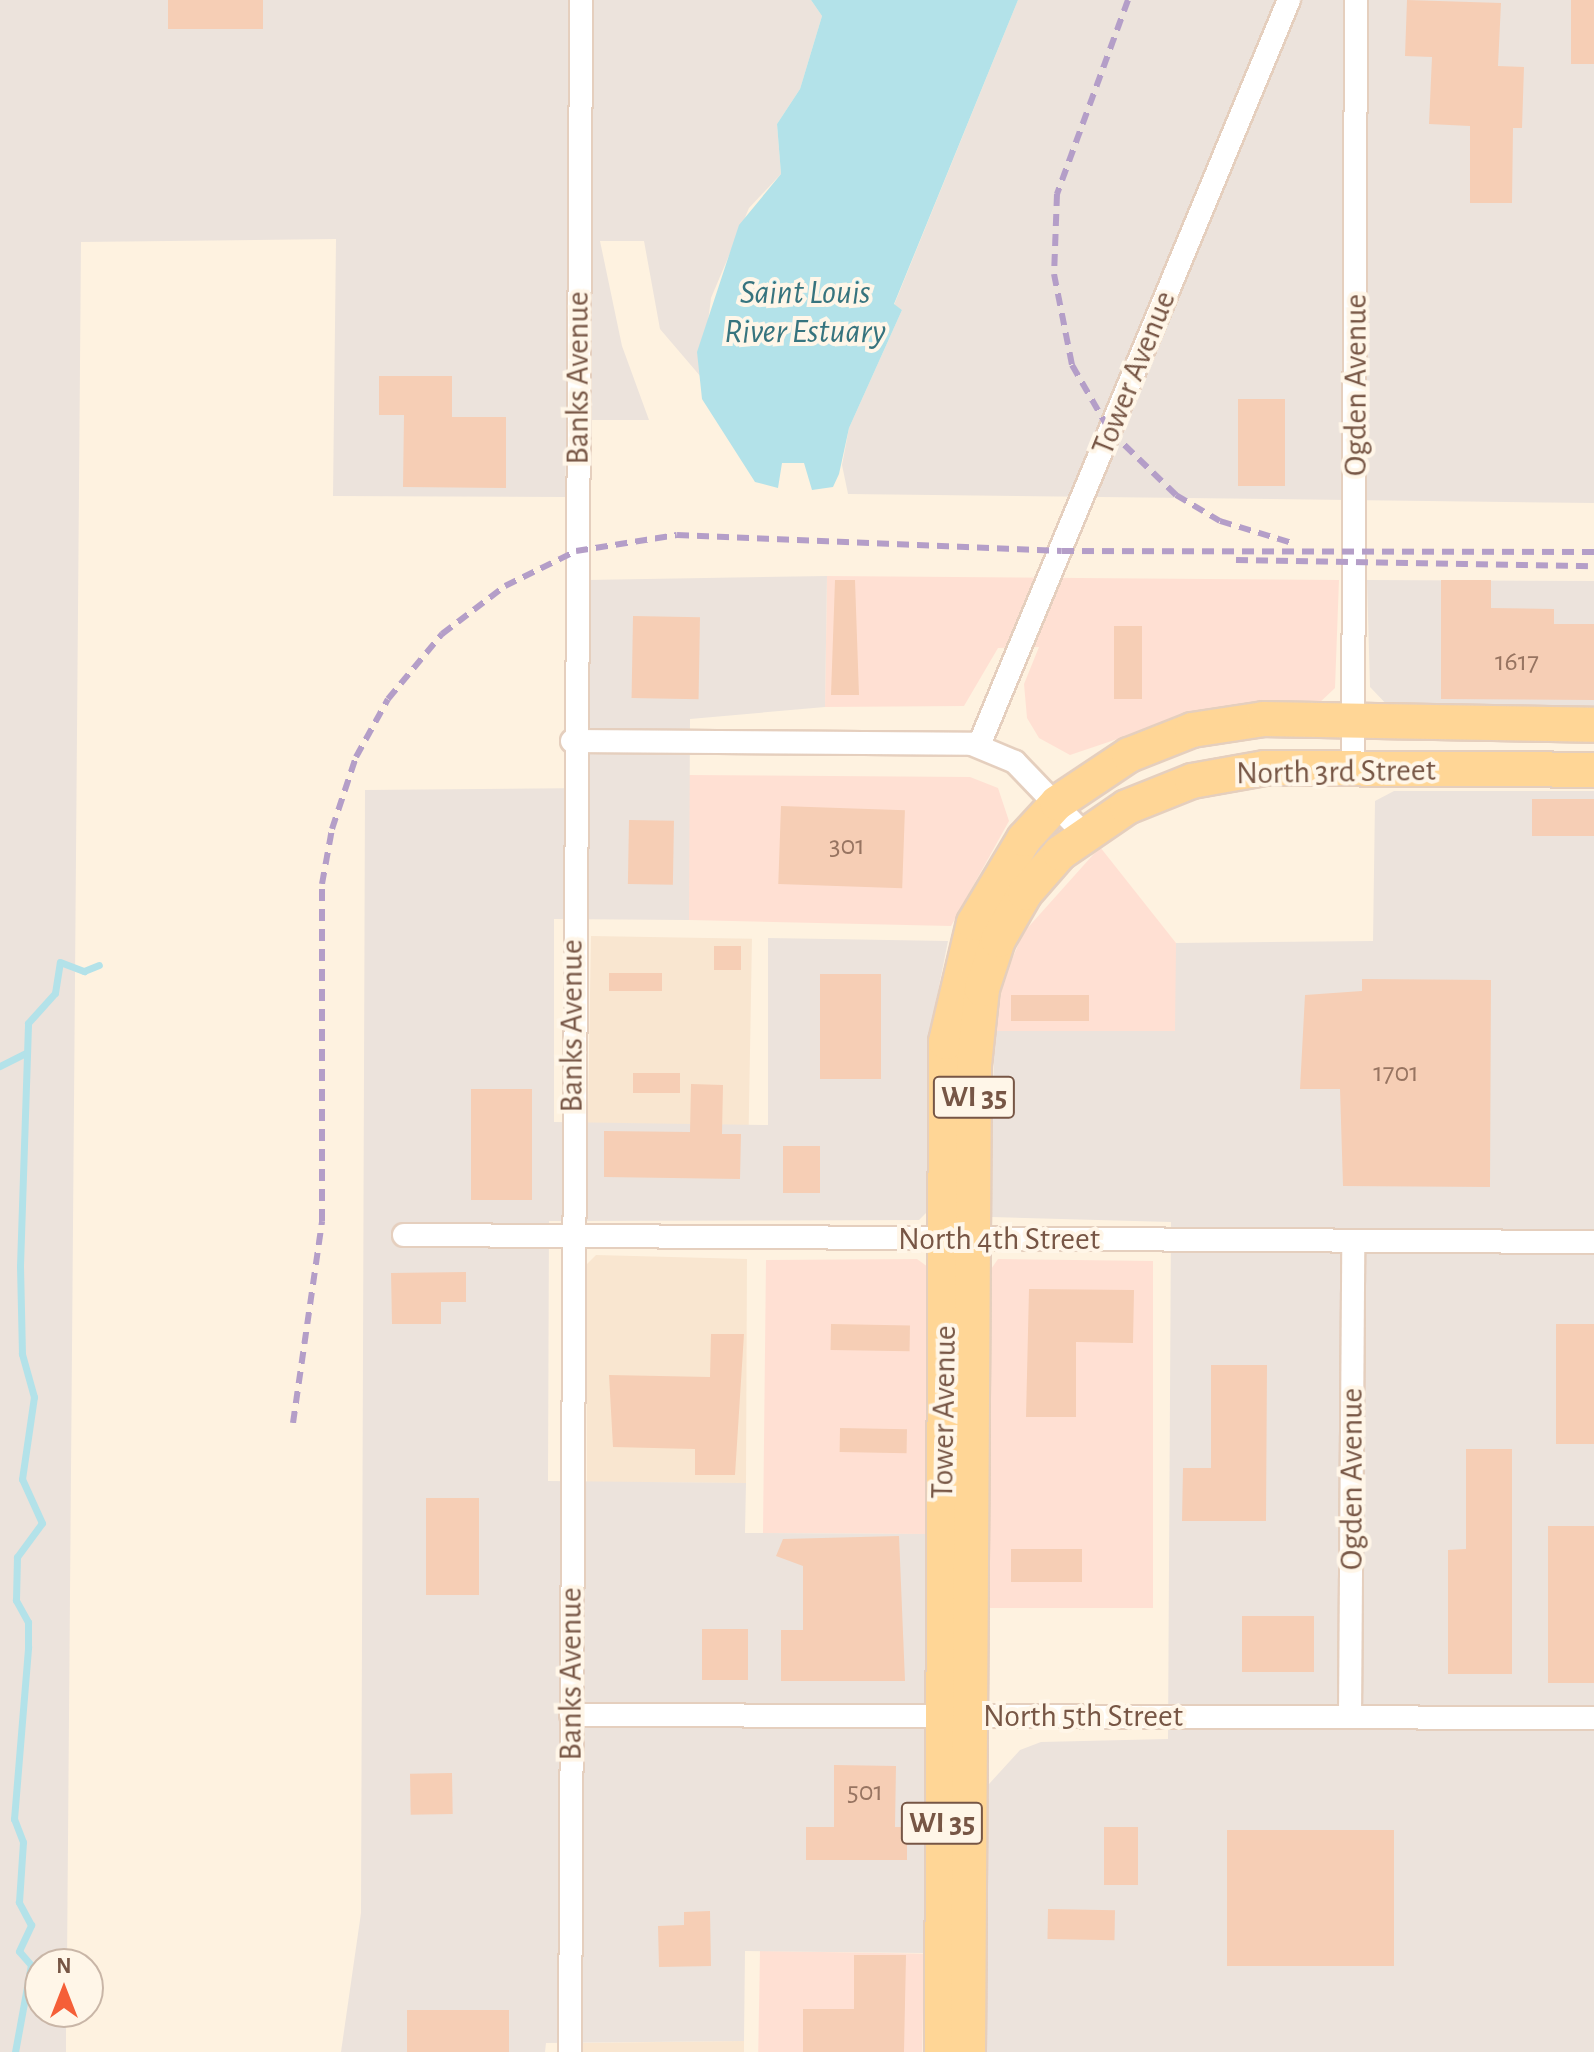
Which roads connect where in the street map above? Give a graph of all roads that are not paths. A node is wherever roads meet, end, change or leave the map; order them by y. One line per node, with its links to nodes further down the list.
1 (581, 0): 6 (street, Banks Avenue)
2 (1289, 0): 7 (street, Tower Avenue)
3 (1356, 0): 4 (street, Ogden Avenue)
4 (1353, 719): 5 (main road, North 3rd Street / WI 35); 8 (street, Ogden Avenue); 10 (main road, North 3rd Street / WI 35)
5 (1594, 725)
6 (572, 741): 7 (street); 13 (street, Banks Avenue)
7 (979, 745): 10 (street)
8 (1353, 770): 9 (main road, North 3rd Street / WI 35); 11 (main road, North 3rd Street / WI 35)
9 (1594, 770)
10 (1057, 803): 11 (street); 14 (main road, Tower Avenue / WI 35)
11 (1084, 834): 14 (main road, Tower Avenue / WI 35)
12 (404, 1235): 13 (street, North 4th Street)
13 (573, 1236): 14 (street, North 4th Street); 17 (street, Banks Avenue)
14 (959, 1238): 15 (street, North 4th Street); 18 (main road, Tower Avenue / WI 35)
15 (1353, 1241): 16 (street, North 4th Street); 19 (street, Ogden Avenue)
16 (1594, 1242)
17 (571, 1715): 18 (street, North 5th Street); 21 (street, Banks Avenue)
18 (956, 1716): 19 (street, North 5th Street); 22 (main road, Tower Avenue / WI 35); 23 (main road, Tower Avenue / WI 35)
19 (1350, 1717): 20 (street, North 5th Street)
20 (1594, 1718)
21 (570, 2052)
22 (942, 2052)
23 (968, 2052)

